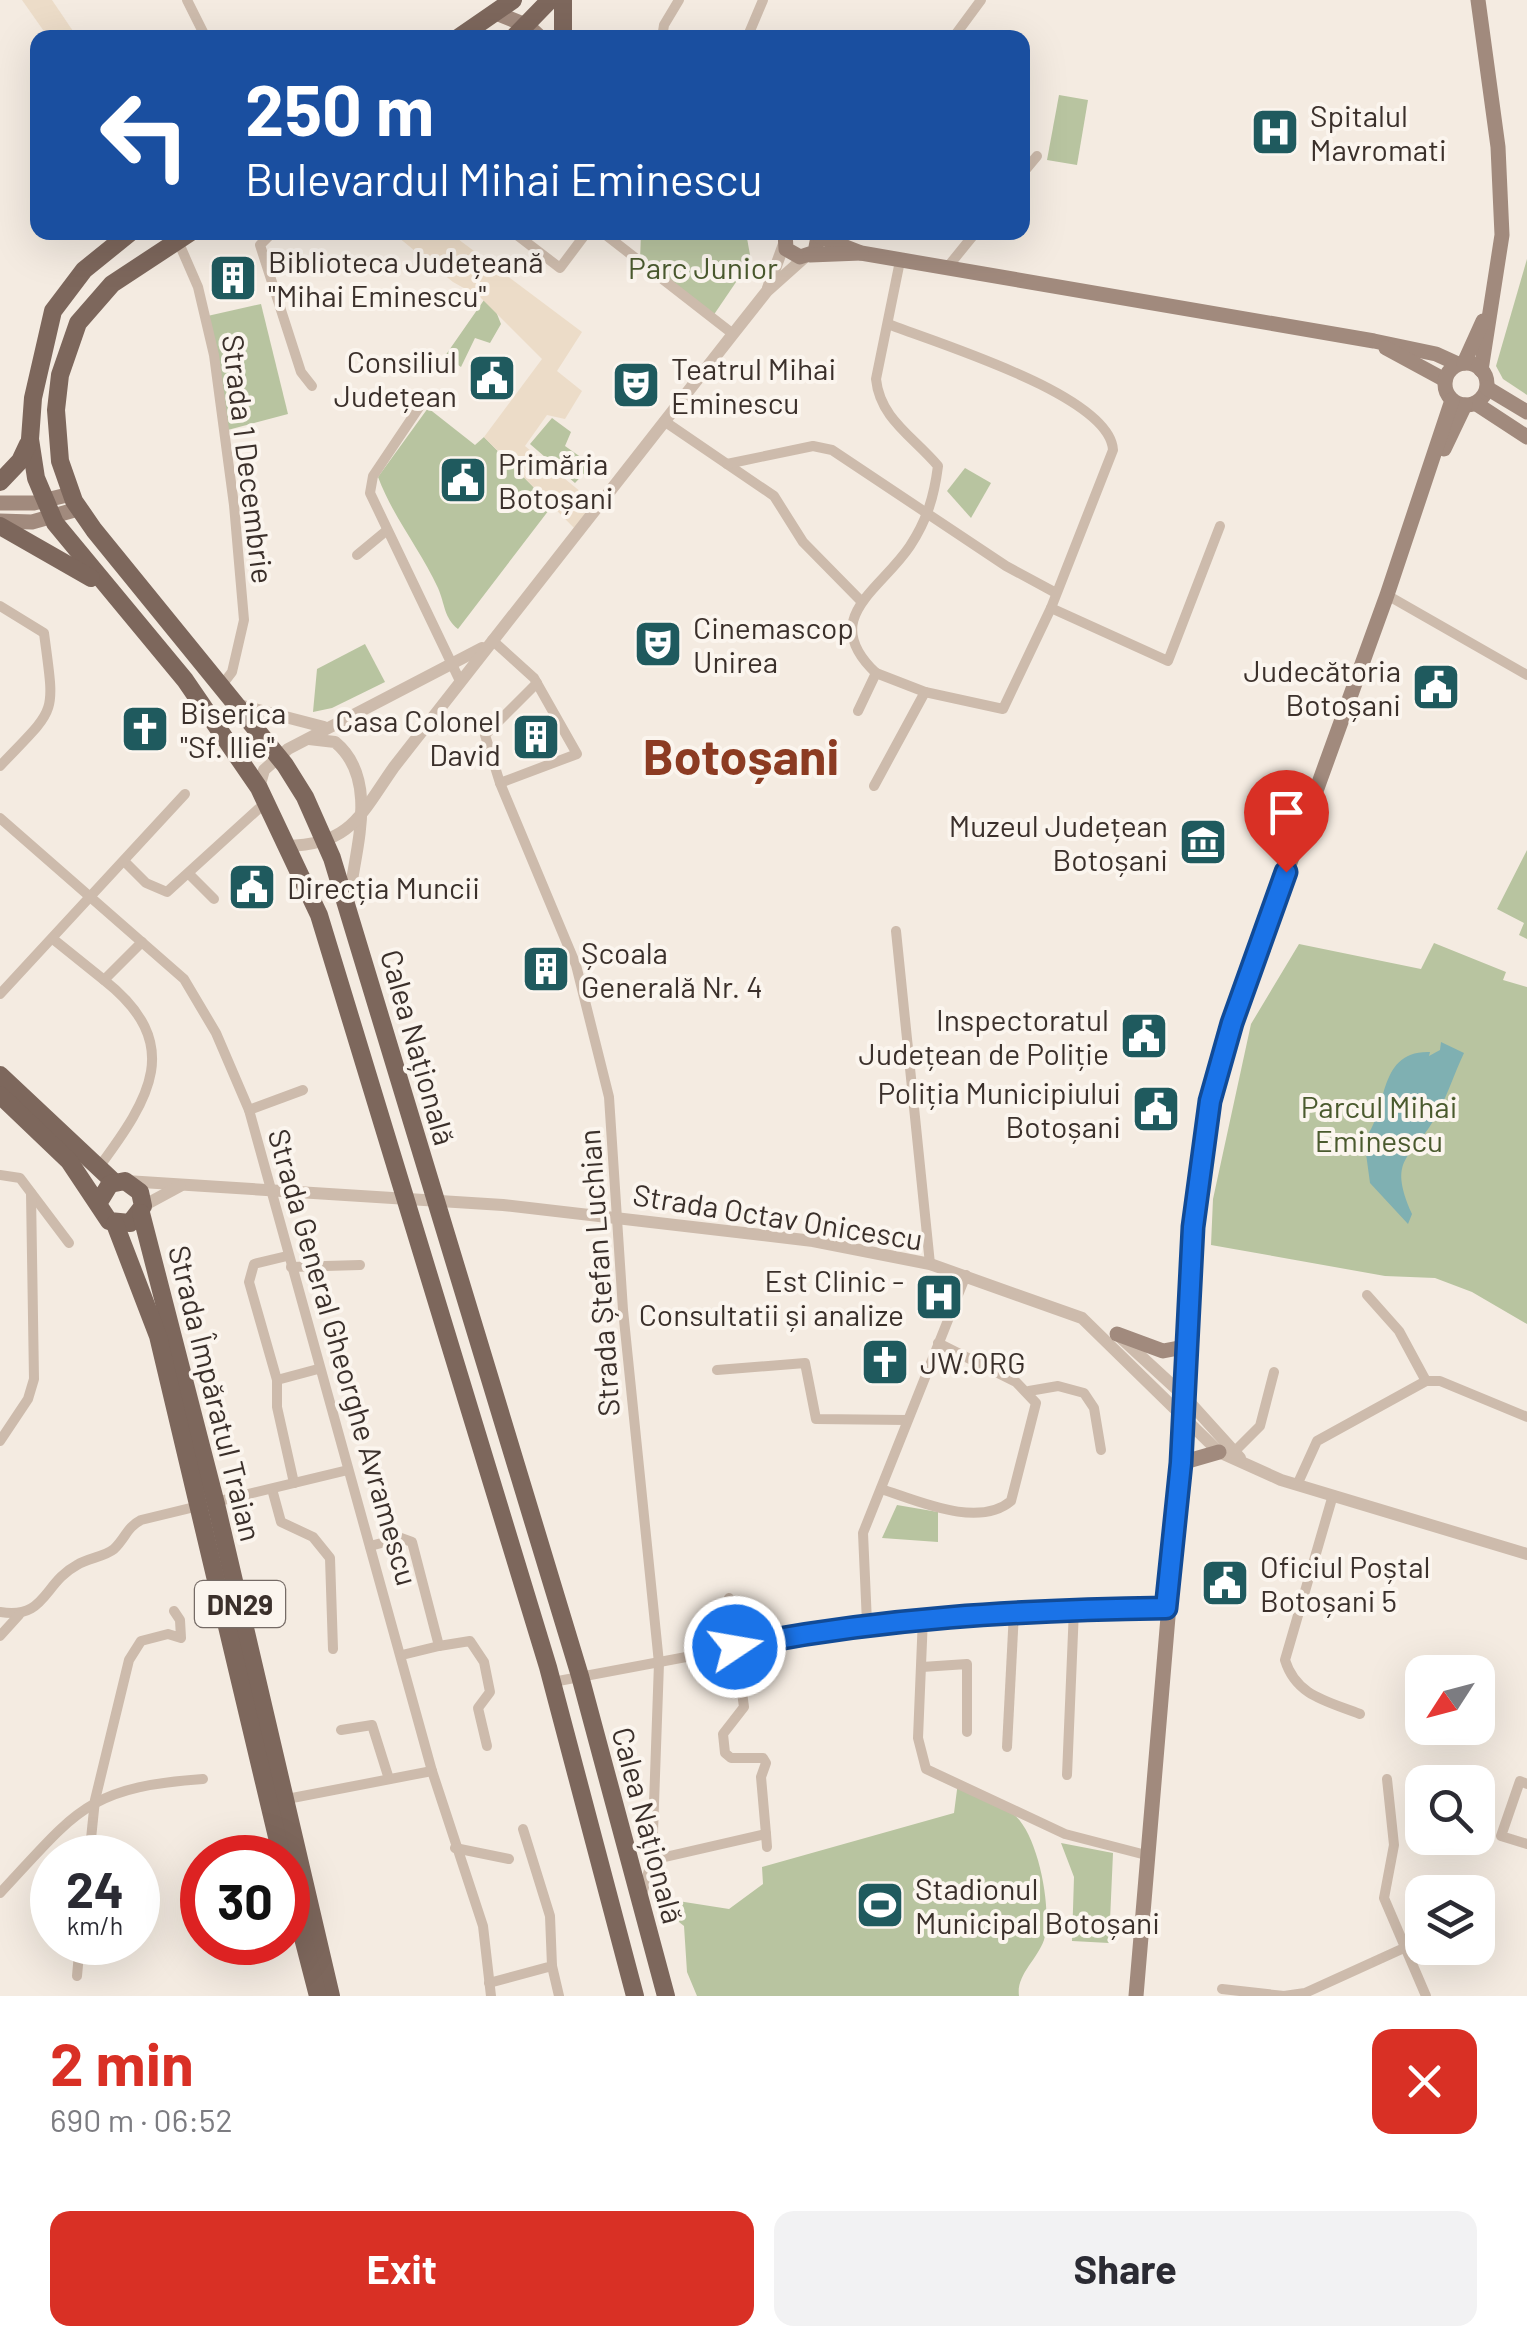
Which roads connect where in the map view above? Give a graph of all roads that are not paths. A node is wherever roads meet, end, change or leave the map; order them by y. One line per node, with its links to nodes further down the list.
1 (187, 0): 10 (street)
2 (513, 0): 9 (main road)
3 (550, 0): 13 (main road)
4 (563, 0): 14 (main road)
5 (679, 0): 15 (street)
6 (763, 0): 16 (street)
7 (981, 0): 17 (street)
8 (1478, 0): 38 (main road)
9 (496, 13): 11 (main road); 12 (main road)
10 (202, 30)
11 (470, 30)
12 (518, 30)
13 (528, 30)
14 (562, 30)
15 (663, 30)
16 (750, 30)
17 (959, 30)
18 (1037, 156): 19 (street)
19 (1030, 164)
20 (121, 240): 52 (main road, Calea Națională)
21 (179, 240): 55 (main road, Calea Națională)
22 (186, 240): 74 (street, Strada 1 Decembrie)
23 (265, 240): 45 (street)
24 (523, 240): 25 (street)
25 (581, 240)
26 (612, 240): 40 (street)
27 (780, 240): 37 (street)
28 (783, 240): 34 (main road)
29 (817, 240): 34 (main road)
30 (831, 240): 33 (main road)
31 (852, 240): 33 (main road)
32 (969, 240): 36 (street)
33 (861, 253): 34 (main road); 35 (main road)
34 (808, 256): 37 (street)
35 (900, 261): 36 (main road); 39 (street)
36 (946, 268): 41 (main road)
37 (767, 291): 40 (street)
38 (1492, 299): 42 (main road); 43 (main road)
39 (888, 324): 58 (street); 64 (street)
40 (733, 334): 50 (street)
41 (1374, 342): 42 (main road); 44 (main road)
42 (1461, 364): 43 (main road); 44 (main road)
43 (1481, 370): 46 (main road)
44 (1445, 380): 47 (main road)
45 (312, 386)
46 (1486, 388): 47 (main road); 49 (main road)
47 (1464, 403): 51 (main road); 65 (main road)
48 (420, 406): 61 (street)
49 (1527, 412)
50 (664, 421): 53 (street); 69 (street)
51 (1527, 437)
52 (30, 438): 54 (main road); 57 (main road, Calea Națională)
53 (726, 464): 58 (street); 66 (street)
54 (0, 482)
55 (75, 502): 57 (main road); 74 (main road, Calea Națională)
56 (0, 503): 57 (main road)
57 (48, 510): 59 (main road); 63 (main road, Calea Națională)
58 (929, 513): 64 (street); 66 (street)
59 (0, 524): 63 (main road)
60 (1220, 526): 68 (street)
61 (386, 531): 62 (street); 70 (street)
62 (357, 555)
63 (106, 588): 85 (main road, Calea Națională)
64 (1056, 593): 68 (street)
65 (1387, 595): 72 (street); 125 (main road)
66 (861, 601): 71 (street)
67 (0, 606): 81 (street)
68 (1051, 608): 75 (street)
69 (490, 642): 70 (street); 73 (street)
70 (464, 661): 78 (street); 87 (street)
71 (876, 673): 75 (street); 77 (street)
72 (1527, 675)
73 (536, 683): 82 (street, Strada Ștefan Luchian); 82 (street)
74 (222, 685): 76 (main road, Calea Națională)
75 (925, 692): 83 (street)
76 (239, 705): 78 (street); 80 (main road, Calea Națională)
77 (858, 711)
78 (324, 727): 79 (street)
79 (304, 740): 80 (street); 87 (street)
80 (278, 755): 85 (street); 88 (main road, Calea Națională)
81 (0, 766)
82 (500, 783): 114 (street, Strada Ștefan Luchian)
83 (874, 786)
84 (185, 794): 90 (street)
85 (262, 795): 89 (main road, Calea Națională); 91 (street)
86 (0, 818): 92 (street, Strada General Gheorghe Avramescu)
87 (358, 821): 88 (street); 94 (street)
88 (325, 842): 89 (street); 94 (main road, Calea Națională)
89 (287, 846): 110 (main road, Calea Națională)
90 (125, 862): 91 (street); 92 (street)
91 (190, 875): 93 (street)
92 (91, 898): 96 (street); 97 (street, Strada General Gheorghe Avramescu)
93 (214, 900)
94 (348, 903): 111 (main road, Calea Națională)
95 (896, 932): 118 (street)
96 (53, 939): 98 (street); 99 (street)
97 (142, 942): 98 (street); 103 (street, Strada General Gheorghe Avramescu)
98 (104, 980): 104 (street)
99 (0, 994)
100 (0, 1075): 104 (main road, DN29)
101 (303, 1090): 103 (street)
102 (0, 1095): 112 (main road, DN29)
103 (249, 1110): 108 (street, Strada General Gheorghe Avramescu)
104 (99, 1167): 106 (main road, DN29)
105 (0, 1175): 109 (street)
106 (120, 1182): 107 (street, Strada Octav Onicescu); 112 (main road); 113 (main road, DN29)
107 (182, 1185): 108 (street, Strada Octav Onicescu); 113 (street)
108 (272, 1190): 110 (street, Strada Octav Onicescu); 117 (street, Strada General Gheorghe Avramescu)
109 (31, 1193): 116 (street); 136 (street)
110 (405, 1198): 111 (street, Strada Octav Onicescu); 166 (main road, Calea Națională)
111 (436, 1198): 114 (street, Strada Octav Onicescu); 165 (main road, Calea Națională)
112 (99, 1202): 115 (main road, DN29)
113 (142, 1210): 115 (main road); 146 (main road, Strada Împăratul Traian / DN29)
114 (618, 1216): 118 (street, Strada Octav Onicescu); 163 (street, Strada Ștefan Luchian)
115 (115, 1224): 146 (main road, Strada Împăratul Traian / DN29)
116 (69, 1243)
117 (289, 1262): 119 (street); 126 (street, Strada General Gheorghe Avramescu); 129 (street)
118 (930, 1264): 120 (street, Strada Octav Onicescu)
119 (360, 1265)
120 (966, 1275): 122 (street, Strada Octav Onicescu); 124 (street)
121 (1367, 1295): 130 (street)
122 (1082, 1318): 123 (street); 135 (street, Strada Octav Onicescu)
123 (1116, 1334): 125 (main road); 132 (street)
124 (938, 1343): 131 (street); 134 (street)
125 (1189, 1346): 132 (main road)
126 (318, 1369): 129 (street); 140 (street, Strada General Gheorghe Avramescu)
127 (717, 1370): 134 (street)
128 (1274, 1372): 138 (street)
129 (276, 1380): 141 (street)
130 (1426, 1381): 133 (street); 142 (street)
131 (1028, 1391): 137 (street); 143 (street)
132 (1183, 1394): 135 (main road); 138 (street)
133 (1527, 1418)
134 (907, 1420): 143 (street)
135 (1182, 1420): 138 (street, Strada Octav Onicescu); 139 (main road)
136 (0, 1441)
137 (1101, 1450)
138 (1226, 1452): 139 (main road); 142 (street, Strada Octav Onicescu)
139 (1181, 1463): 150 (main road)
140 (348, 1470): 141 (street); 147 (street, Strada General Gheorghe Avramescu)
141 (294, 1483): 144 (street)
142 (1297, 1485): 145 (street, Strada Octav Onicescu)
143 (880, 1489): 157 (street)
144 (272, 1490): 146 (street); 161 (street)
145 (1333, 1495): 148 (street, Strada Octav Onicescu); 167 (street)
146 (208, 1506): 155 (street); 178 (main road, Strada Împăratul Traian / DN29); 182 (main road, Strada Împăratul Traian / DN29)
147 (370, 1546): 159 (street); 162 (street, Strada General Gheorghe Avramescu)
148 (1525, 1552)
149 (728, 1598): 160 (street)
150 (1166, 1608): 151 (street); 185 (main road)
151 (1074, 1609): 154 (street); 173 (street)
152 (174, 1611): 179 (street)
153 (0, 1612): 155 (street)
154 (1014, 1612): 156 (street); 171 (street)
155 (19, 1616): 158 (street)
156 (923, 1617): 157 (street); 164 (street)
157 (867, 1623): 160 (street)
158 (0, 1636)
159 (439, 1646): 162 (street); 170 (street)
160 (735, 1647): 163 (street); 187 (street)
161 (333, 1649)
162 (402, 1655): 172 (street, Strada General Gheorghe Avramescu)
163 (658, 1662): 165 (street); 187 (street, Strada Ștefan Luchian)
164 (922, 1668): 169 (street); 185 (street)
165 (580, 1676): 166 (street); 189 (main road, Calea Națională)
166 (553, 1682): 201 (main road, Calea Națională)
167 (1360, 1714)
168 (340, 1730): 176 (street)
169 (966, 1732)
170 (488, 1746)
171 (1007, 1746)
172 (432, 1770): 176 (street); 184 (street, Strada General Gheorghe Avramescu)
173 (1067, 1776)
174 (203, 1779): 179 (street)
175 (1387, 1779): 190 (street)
176 (389, 1780): 178 (street)
177 (1527, 1784): 183 (street)
178 (287, 1799): 198 (main road, Strada Împăratul Traian / DN29)
179 (95, 1800): 181 (street); 188 (street)
180 (522, 1829): 193 (street)
181 (91, 1835)
182 (277, 1835)
183 (1527, 1844)
184 (456, 1848): 186 (street); 195 (street, Strada General Gheorghe Avramescu)
185 (1146, 1854): 203 (main road)
186 (509, 1859)
187 (652, 1860): 189 (street, Strada Ștefan Luchian)
188 (0, 1892)
189 (640, 1900): 202 (main road, Calea Națională)
190 (1404, 1948): 196 (street); 204 (street)
191 (78, 1965): 194 (street)
192 (310, 1965): 197 (main road)
193 (552, 1966): 195 (street); 200 (street)
194 (77, 1976)
195 (490, 1983): 199 (street, Strada General Gheorghe Avramescu)
196 (1222, 1988)
197 (318, 1996)
198 (331, 1996)
199 (492, 1996)
200 (559, 1996)
201 (635, 1996)
202 (666, 1996)
203 (1136, 1996)
204 (1426, 1996)

